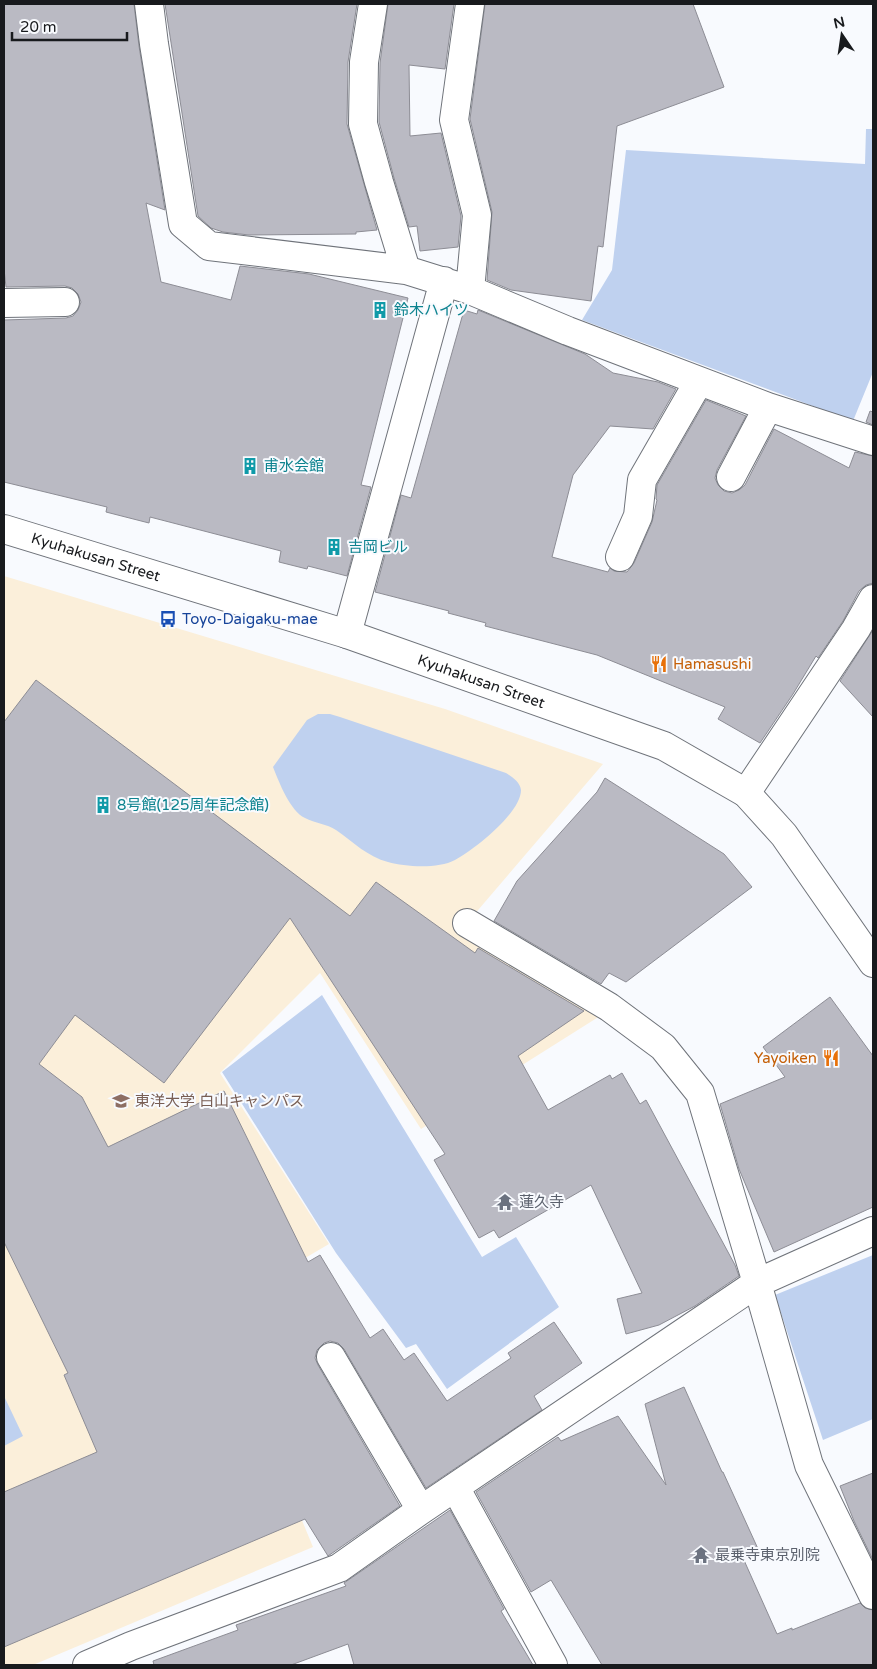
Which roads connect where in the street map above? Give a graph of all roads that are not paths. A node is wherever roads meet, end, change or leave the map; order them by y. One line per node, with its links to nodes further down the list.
1 (149, 4): 4 (main road)
2 (373, 4): 4 (main road)
3 (470, 4): 6 (main road)
4 (406, 270): 5 (main road)
5 (444, 281): 6 (main road); 16 (main road)
6 (470, 290): 9 (main road)
7 (65, 302): 8 (main road)
8 (4, 303)
9 (699, 382): 10 (main road); 14 (main road)
10 (768, 407): 11 (main road); 12 (main road)
11 (873, 440)
12 (731, 477)
13 (4, 529): 16 (main road, Kyuhakusan Street)
14 (620, 557)
15 (873, 599): 17 (main road)
16 (347, 634): 17 (main road, Kyuhakusan Street)
17 (746, 792): 19 (main road, Kyuhakusan Street)
18 (468, 924): 21 (main road)
19 (873, 963)
20 (873, 1231): 21 (main road)
21 (757, 1283): 23 (main road); 25 (main road)
22 (331, 1357): 24 (main road)
23 (455, 1487): 24 (main road); 28 (main road)
24 (421, 1510): 26 (main road)
25 (873, 1595)
26 (134, 1656): 27 (main road)
27 (87, 1665)
28 (553, 1665)

